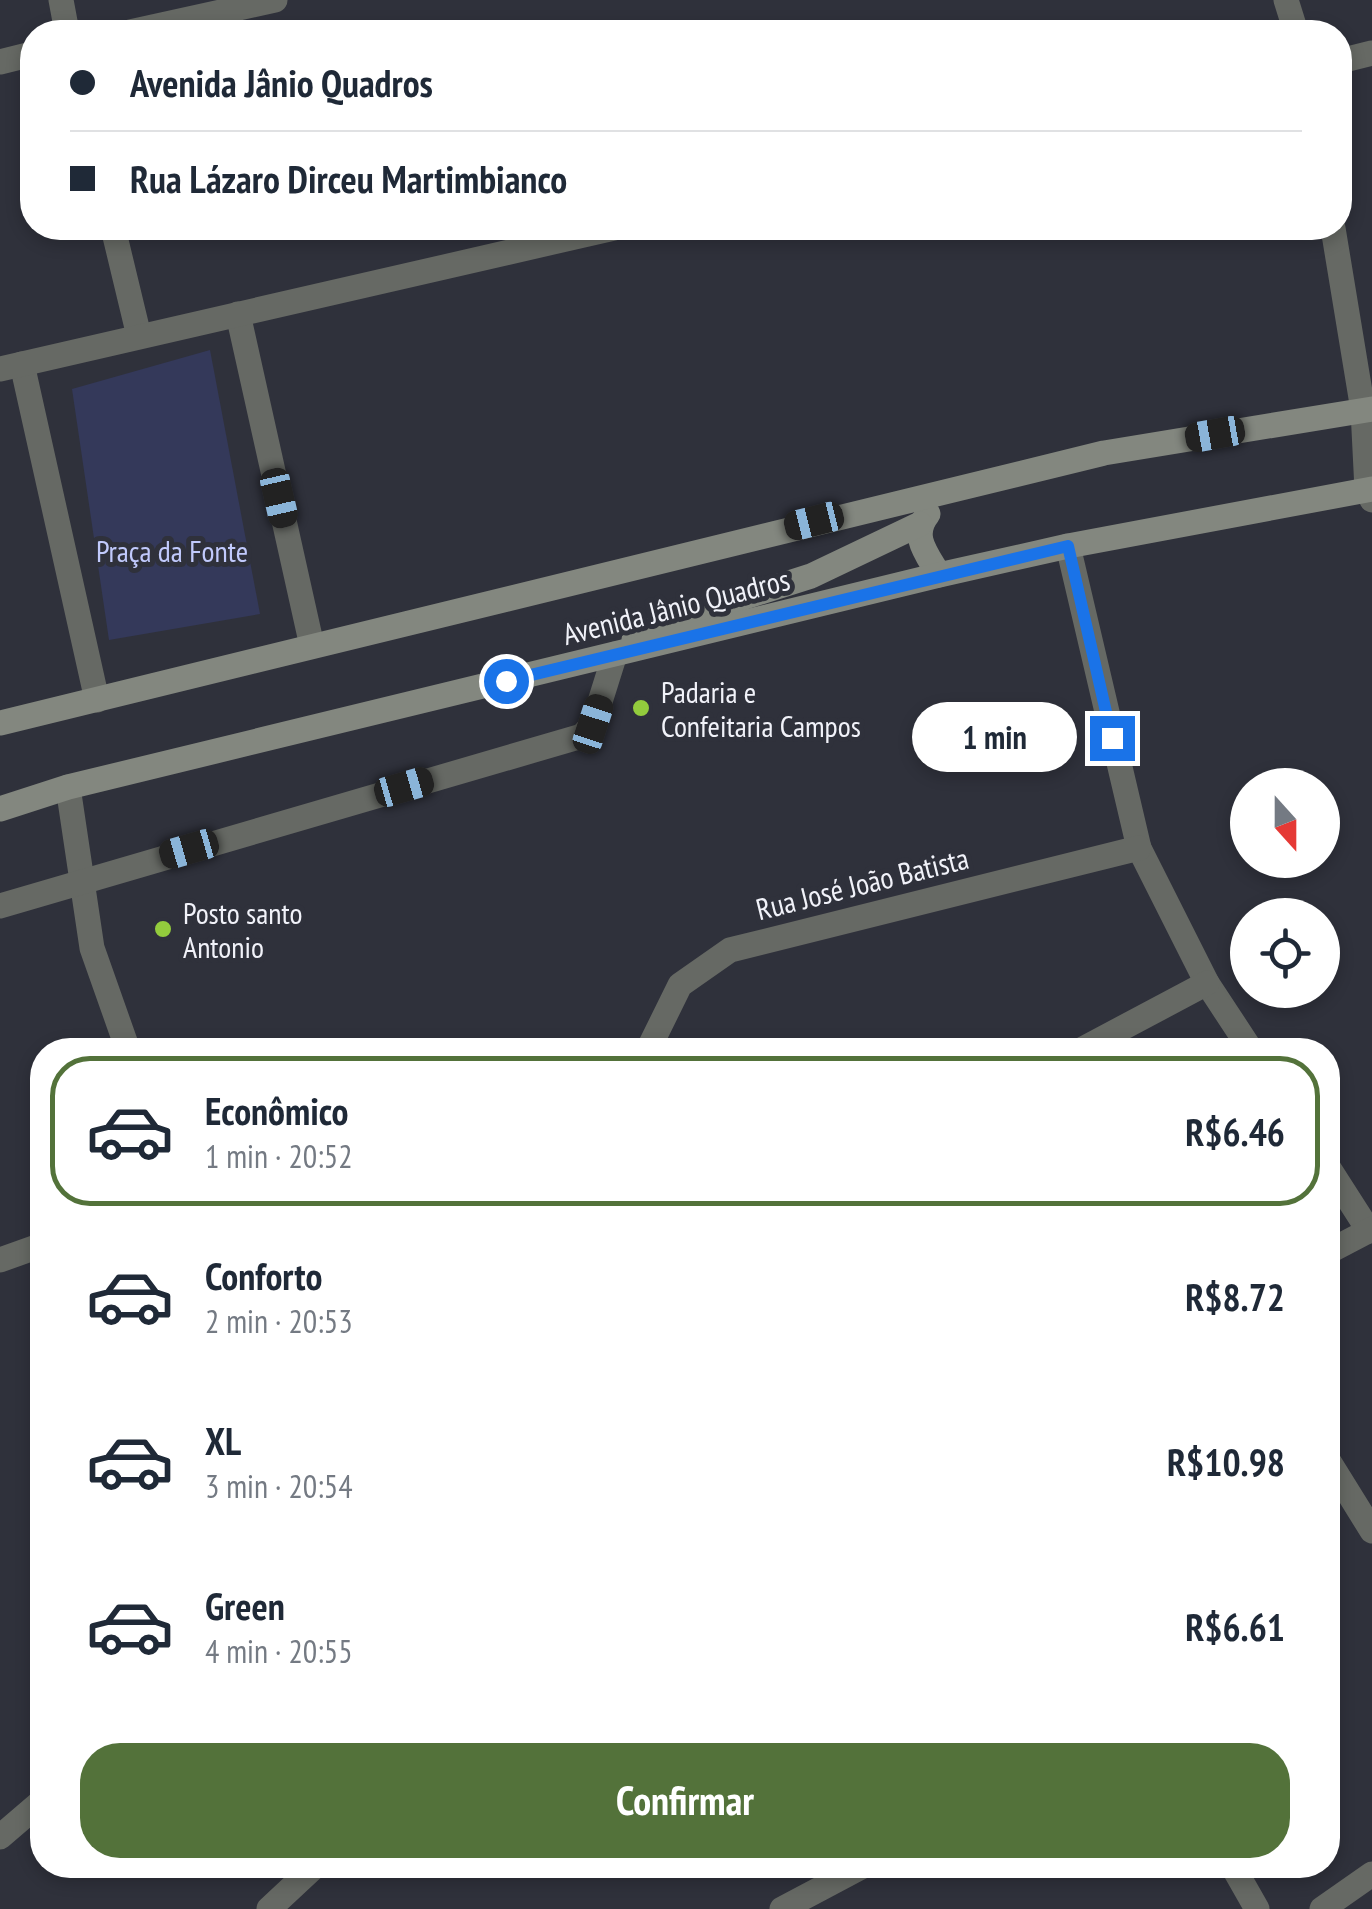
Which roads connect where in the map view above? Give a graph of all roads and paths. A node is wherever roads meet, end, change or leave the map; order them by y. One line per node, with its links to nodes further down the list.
1 (275, 0): 2 (street)
2 (184, 20)
3 (116, 240): 7 (street)
4 (562, 240): 6 (street)
5 (1335, 240): 9 (street)
6 (238, 314): 7 (street); 15 (street)
7 (140, 336): 8 (street)
8 (11, 366): 17 (street)
9 (1368, 410): 10 (main road, Avenida Jânio Quadros); 11 (street)
10 (952, 489): 12 (main road); 15 (main road, Avenida Jânio Quadros)
11 (1370, 493): 13 (main road, Avenida Jânio Quadros)
12 (920, 524): 14 (main road); 16 (main road)
13 (1068, 546): 14 (main road, Avenida Jânio Quadros); 21 (street)
14 (939, 575): 16 (main road, Avenida Jânio Quadros)
15 (312, 646): 17 (main road, Avenida Jânio Quadros)
16 (616, 654): 19 (main road, Avenida Jânio Quadros); 22 (street)
17 (96, 700): 18 (main road, Avenida Jânio Quadros)
18 (0, 723)
19 (68, 787): 20 (main road, Avenida Jânio Quadros); 22 (street)
20 (0, 809)
21 (1139, 848): 24 (street); 26 (street, Rua José João Batista)
22 (82, 880): 23 (street); 25 (street)
23 (0, 906)
24 (1208, 983): 27 (street); 28 (street)
25 (124, 1038)
26 (654, 1038)
27 (1105, 1038)
28 (1243, 1038)
29 (1340, 1186): 30 (street)
30 (1370, 1230): 31 (street)
31 (1340, 1246)
32 (30, 1249): 33 (street)
33 (0, 1260)
34 (1340, 1479): 35 (street)
35 (1372, 1531)
36 (30, 1812): 37 (street)
37 (0, 1838)
38 (1372, 1874): 45 (street)
39 (302, 1878): 42 (street)
40 (840, 1878): 43 (street)
41 (1239, 1878): 44 (street)
42 (269, 1909)
43 (782, 1909)
44 (1257, 1909)
45 (1322, 1909)

